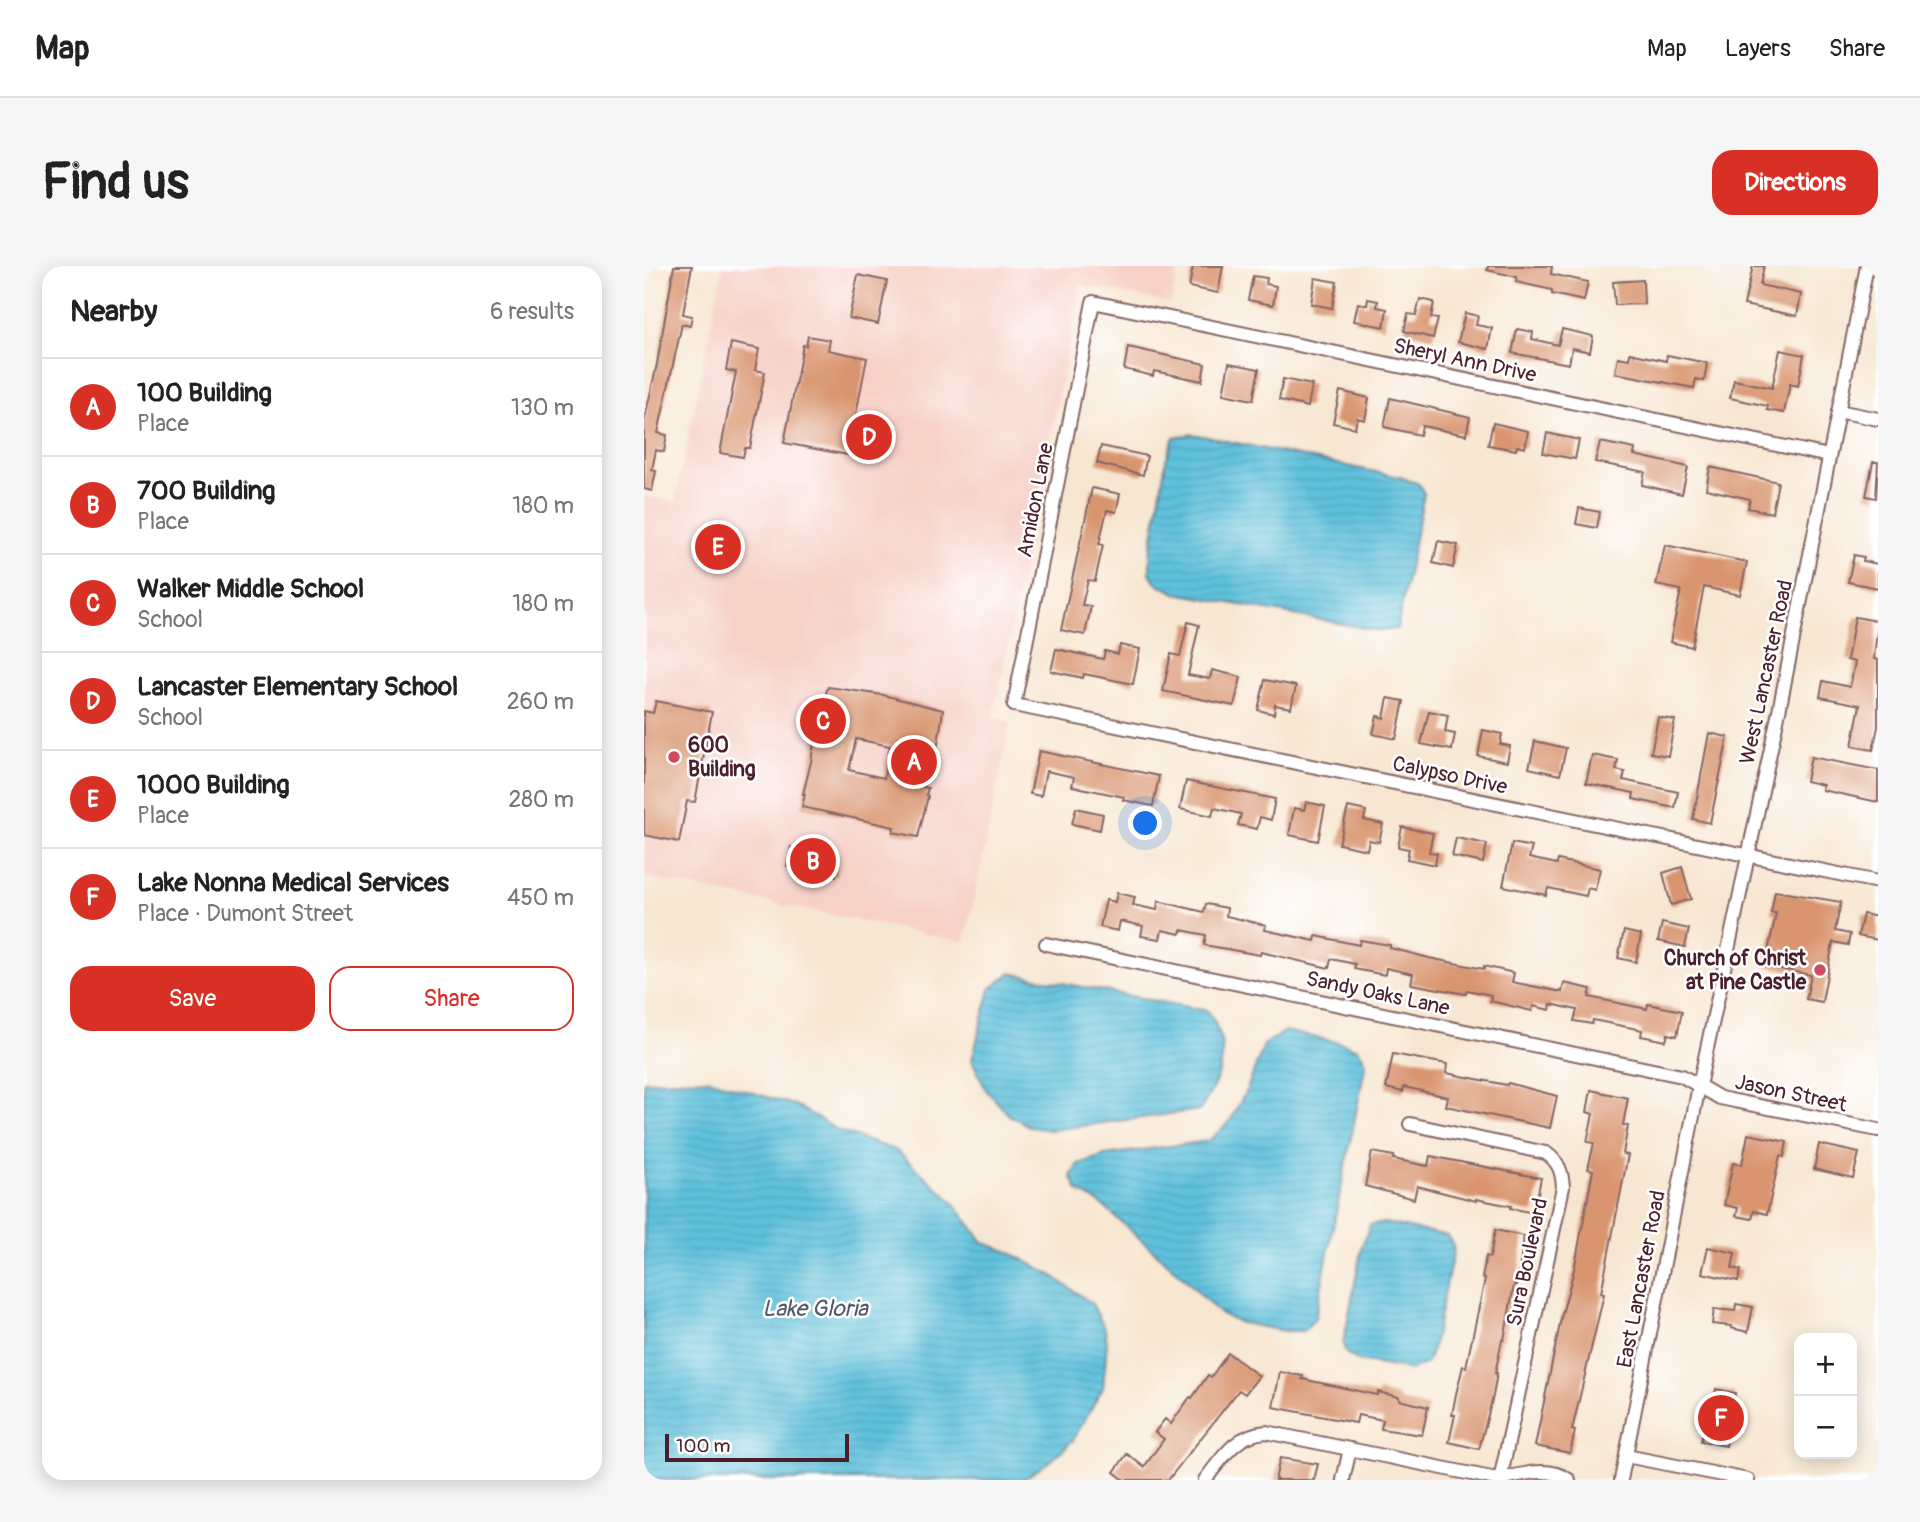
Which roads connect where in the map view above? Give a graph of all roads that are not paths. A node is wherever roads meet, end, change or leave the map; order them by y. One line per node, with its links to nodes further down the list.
1 (1867, 266): 3 (street, West Lancaster Road)
2 (1093, 302): 5 (street, Sheryl Ann Drive); 6 (street, Amidon Lane)
3 (1838, 411): 4 (street); 5 (street, West Lancaster Road)
4 (1878, 419)
5 (1829, 456): 7 (street, West Lancaster Road)
6 (1014, 705): 7 (street, Calypso Drive)
7 (1747, 856): 8 (street, Calypso Drive); 10 (street, West Lancaster Road)
8 (1878, 883)
9 (1046, 944): 10 (street, Sandy Oaks Lane)
10 (1699, 1086): 12 (street, Jason Street); 14 (street, East Lancaster Road)
11 (1410, 1124): 18 (street, Sura Boulevard)
12 (1878, 1130)
13 (1350, 1449): 16 (street); 17 (street); 18 (street)
14 (1626, 1455): 20 (street, East Lancaster Road); 21 (street)
15 (1537, 1476): 18 (street); 19 (street)
16 (1205, 1480)
17 (1343, 1480)
18 (1500, 1480)
19 (1569, 1480)
20 (1621, 1480)
21 (1748, 1480)

